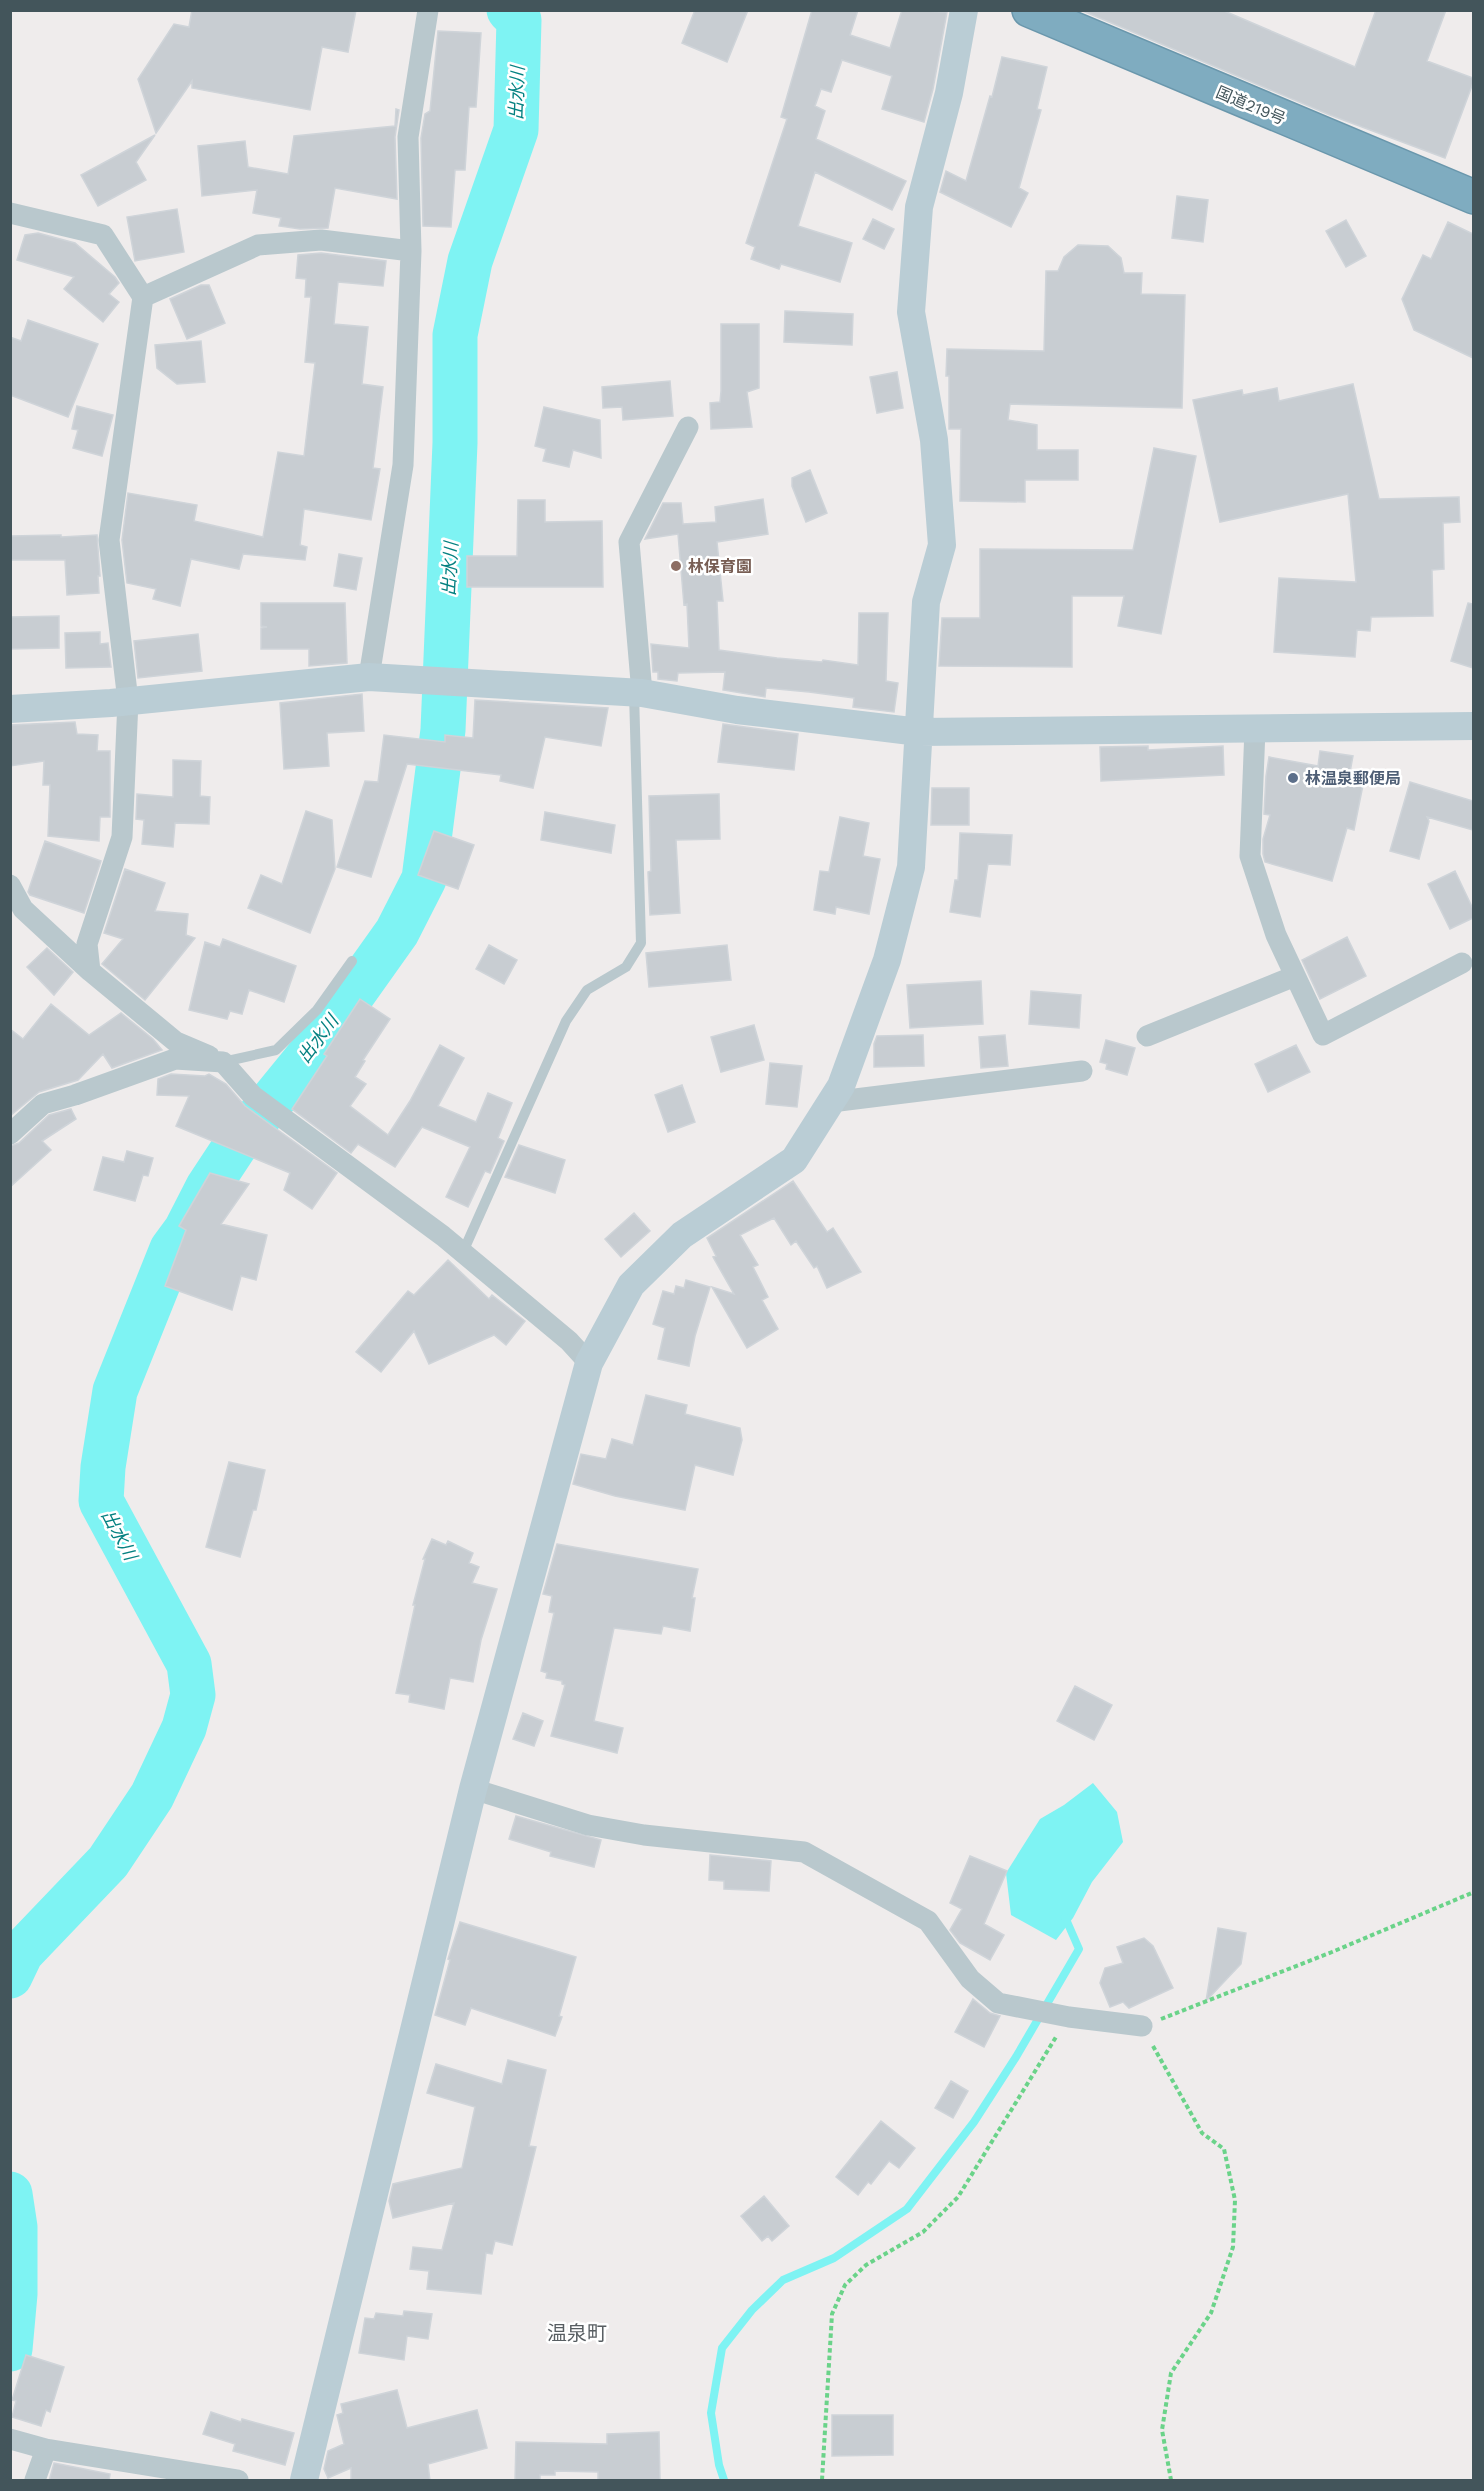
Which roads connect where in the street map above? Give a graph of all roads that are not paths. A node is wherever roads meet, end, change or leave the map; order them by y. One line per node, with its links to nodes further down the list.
1 (428, 10): 6 (street)
2 (964, 10): 15 (street)
3 (1029, 10): 4 (highway, 国道219号)
4 (1473, 197)
5 (10, 213): 7 (street)
6 (411, 251): 7 (street); 9 (street)
7 (143, 297): 11 (street)
8 (688, 427): 10 (street)
9 (369, 676): 10 (street); 11 (street)
10 (638, 693): 15 (street); 26 (lane)
11 (128, 701): 12 (street); 19 (street)
12 (10, 709)
13 (1473, 726): 14 (street)
14 (1255, 729): 15 (street); 20 (street)
15 (919, 732): 24 (street)
16 (10, 885): 19 (street)
17 (352, 961): 22 (lane)
18 (1462, 963): 20 (street)
19 (90, 970): 22 (street)
20 (1295, 976): 21 (street)
21 (1147, 1036)
22 (224, 1062): 25 (street); 26 (street)
23 (1082, 1071): 24 (street)
24 (831, 1102): 27 (street)
25 (10, 1134)
26 (463, 1252): 27 (street)
27 (589, 1363): 28 (street)
28 (473, 1789): 29 (street); 34 (street)
29 (1142, 2026)
30 (10, 2439): 31 (street)
31 (46, 2449): 32 (street); 33 (street)
32 (35, 2481)
33 (238, 2481)
34 (304, 2481)

